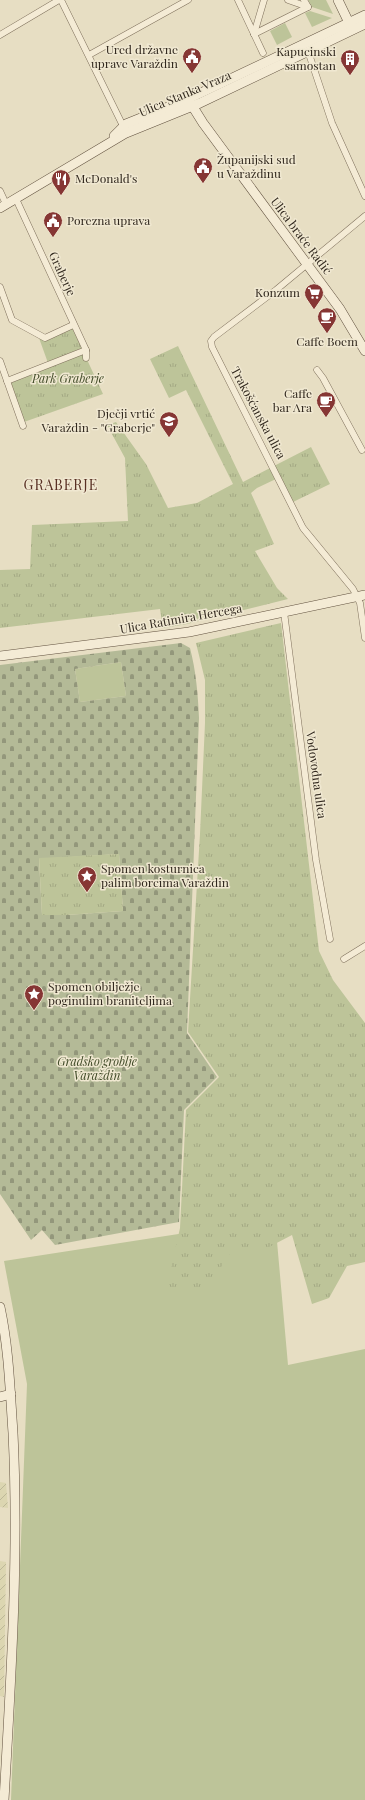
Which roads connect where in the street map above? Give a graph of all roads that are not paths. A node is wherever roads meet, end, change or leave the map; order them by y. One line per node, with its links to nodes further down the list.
1 (60, 0): 12 (street); 15 (street)
2 (188, 0): 15 (street)
3 (238, 0): 13 (street)
4 (264, 0): 13 (street)
5 (288, 0): 8 (street)
6 (304, 0): 8 (street)
7 (338, 0): 11 (main road)
8 (308, 7): 13 (street)
9 (365, 15): 11 (main road)
10 (365, 24): 11 (main road)
11 (351, 26): 14 (main road); 16 (main road)
12 (0, 34)
13 (254, 34): 16 (street)
14 (308, 51): 16 (main road); 20 (street)
15 (89, 55): 18 (street)
16 (267, 61): 17 (main road, Ulica Stanka Vraza)
17 (190, 102): 18 (main road, Ulica Stanka Vraza); 24 (main road, Ulica braće Radić)
18 (125, 130): 21 (main road, Ulica Stanka Vraza)
19 (0, 191): 22 (street)
20 (365, 196)
21 (16, 199): 22 (main road, Ulica Stanka Vraza); 26 (street, Graberje)
22 (3, 206)
23 (365, 216): 24 (street)
24 (308, 264): 28 (main road, Ulica braće Radić); 35 (street, Trakošćanska ulica)
25 (0, 287): 26 (street)
26 (73, 325): 27 (street, Graberje)
27 (86, 350): 29 (street, Graberje); 32 (street)
28 (365, 351)
29 (86, 358)
30 (0, 361): 32 (street)
31 (317, 370): 34 (street)
32 (7, 381): 33 (street)
33 (23, 426)
34 (362, 450)
35 (361, 596): 36 (main road, Ulica Ratimira Hercega); 37 (street)
36 (284, 612): 38 (main road, Ulica Ratimira Hercega); 39 (street, Vodovodna ulica)
37 (365, 638)
38 (0, 656)
39 (330, 939)
40 (365, 946): 41 (street)
41 (344, 959)
42 (0, 1307): 43 (main road)
43 (3, 1332): 44 (main road)
44 (11, 1394): 45 (main road); 46 (main road)
45 (0, 1397)
46 (4, 1800)

